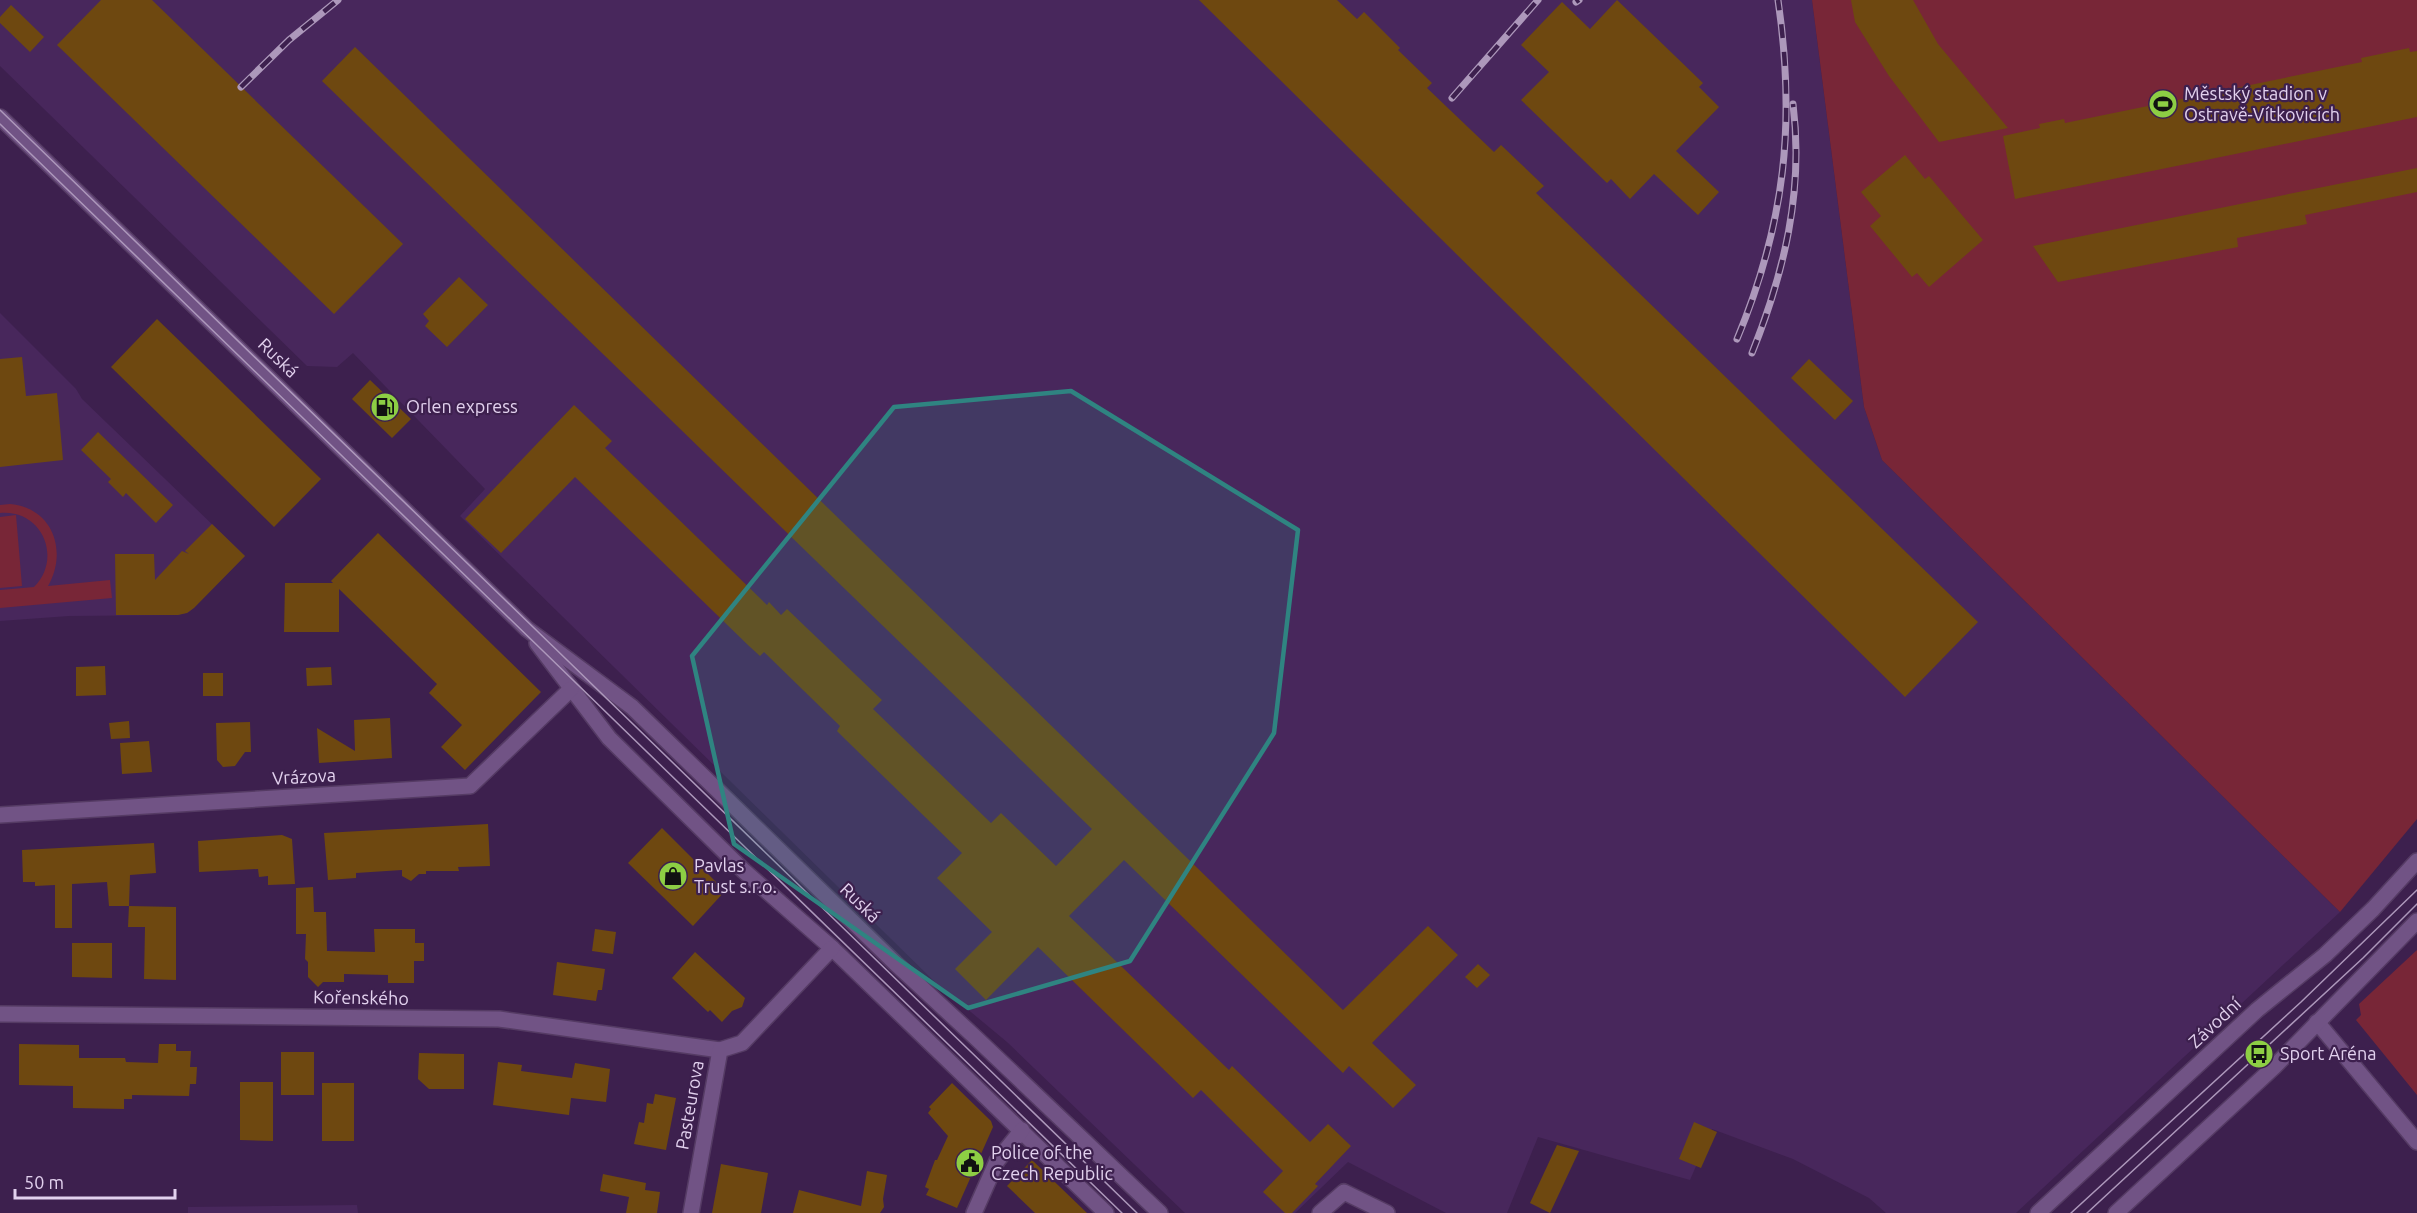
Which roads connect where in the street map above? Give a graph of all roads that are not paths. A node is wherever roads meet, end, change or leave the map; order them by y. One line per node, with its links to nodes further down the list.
1 (0, 117): 2 (street, Ruská)
2 (527, 629): 3 (street, Ruská); 16 (street, Ruská)
3 (571, 689): 4 (street, Vrázova); 7 (street, Ruská)
4 (0, 815)
5 (2417, 861): 19 (street, Závodní)
6 (2417, 921): 9 (street)
7 (832, 948): 10 (street, Pasteurova); 11 (street, Ruská)
8 (0, 1014): 10 (street, Kořenského)
9 (2317, 1022): 12 (street); 20 (street)
10 (720, 1050): 13 (street, Pasteurova)
11 (1022, 1130): 14 (street); 15 (street, Ruská)
12 (2417, 1142)
13 (691, 1213)
14 (974, 1213)
15 (1106, 1213)
16 (1160, 1213)
17 (1320, 1213): 18 (street)
18 (1388, 1213)
19 (2038, 1213)
20 (2116, 1213)

